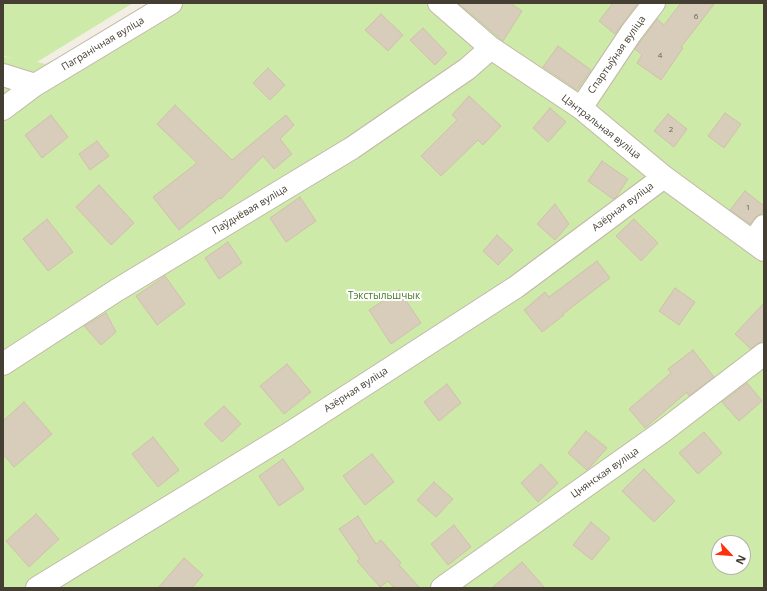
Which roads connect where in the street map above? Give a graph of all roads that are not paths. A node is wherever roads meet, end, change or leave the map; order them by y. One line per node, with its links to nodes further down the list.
1 (171, 3): 6 (street, Пагранічная вуліца)
2 (439, 3): 4 (street, Цэнтральная вуліца)
3 (654, 3): 7 (street, Спартыўная вуліца)
4 (491, 48): 7 (street, Цэнтральная вуліца); 12 (street, Паўднёвая вуліца)
5 (3, 75): 6 (street)
6 (36, 85): 8 (street, Пагранічная вуліца)
7 (581, 108): 9 (street, Цэнтральная вуліца)
8 (3, 109)
9 (664, 177): 10 (street, Цэнтральная вуліца); 13 (street, Азёрная вуліца)
10 (760, 240)
11 (764, 354): 14 (street, Цнянская вуліца)
12 (3, 364)
13 (37, 588)
14 (442, 588)

